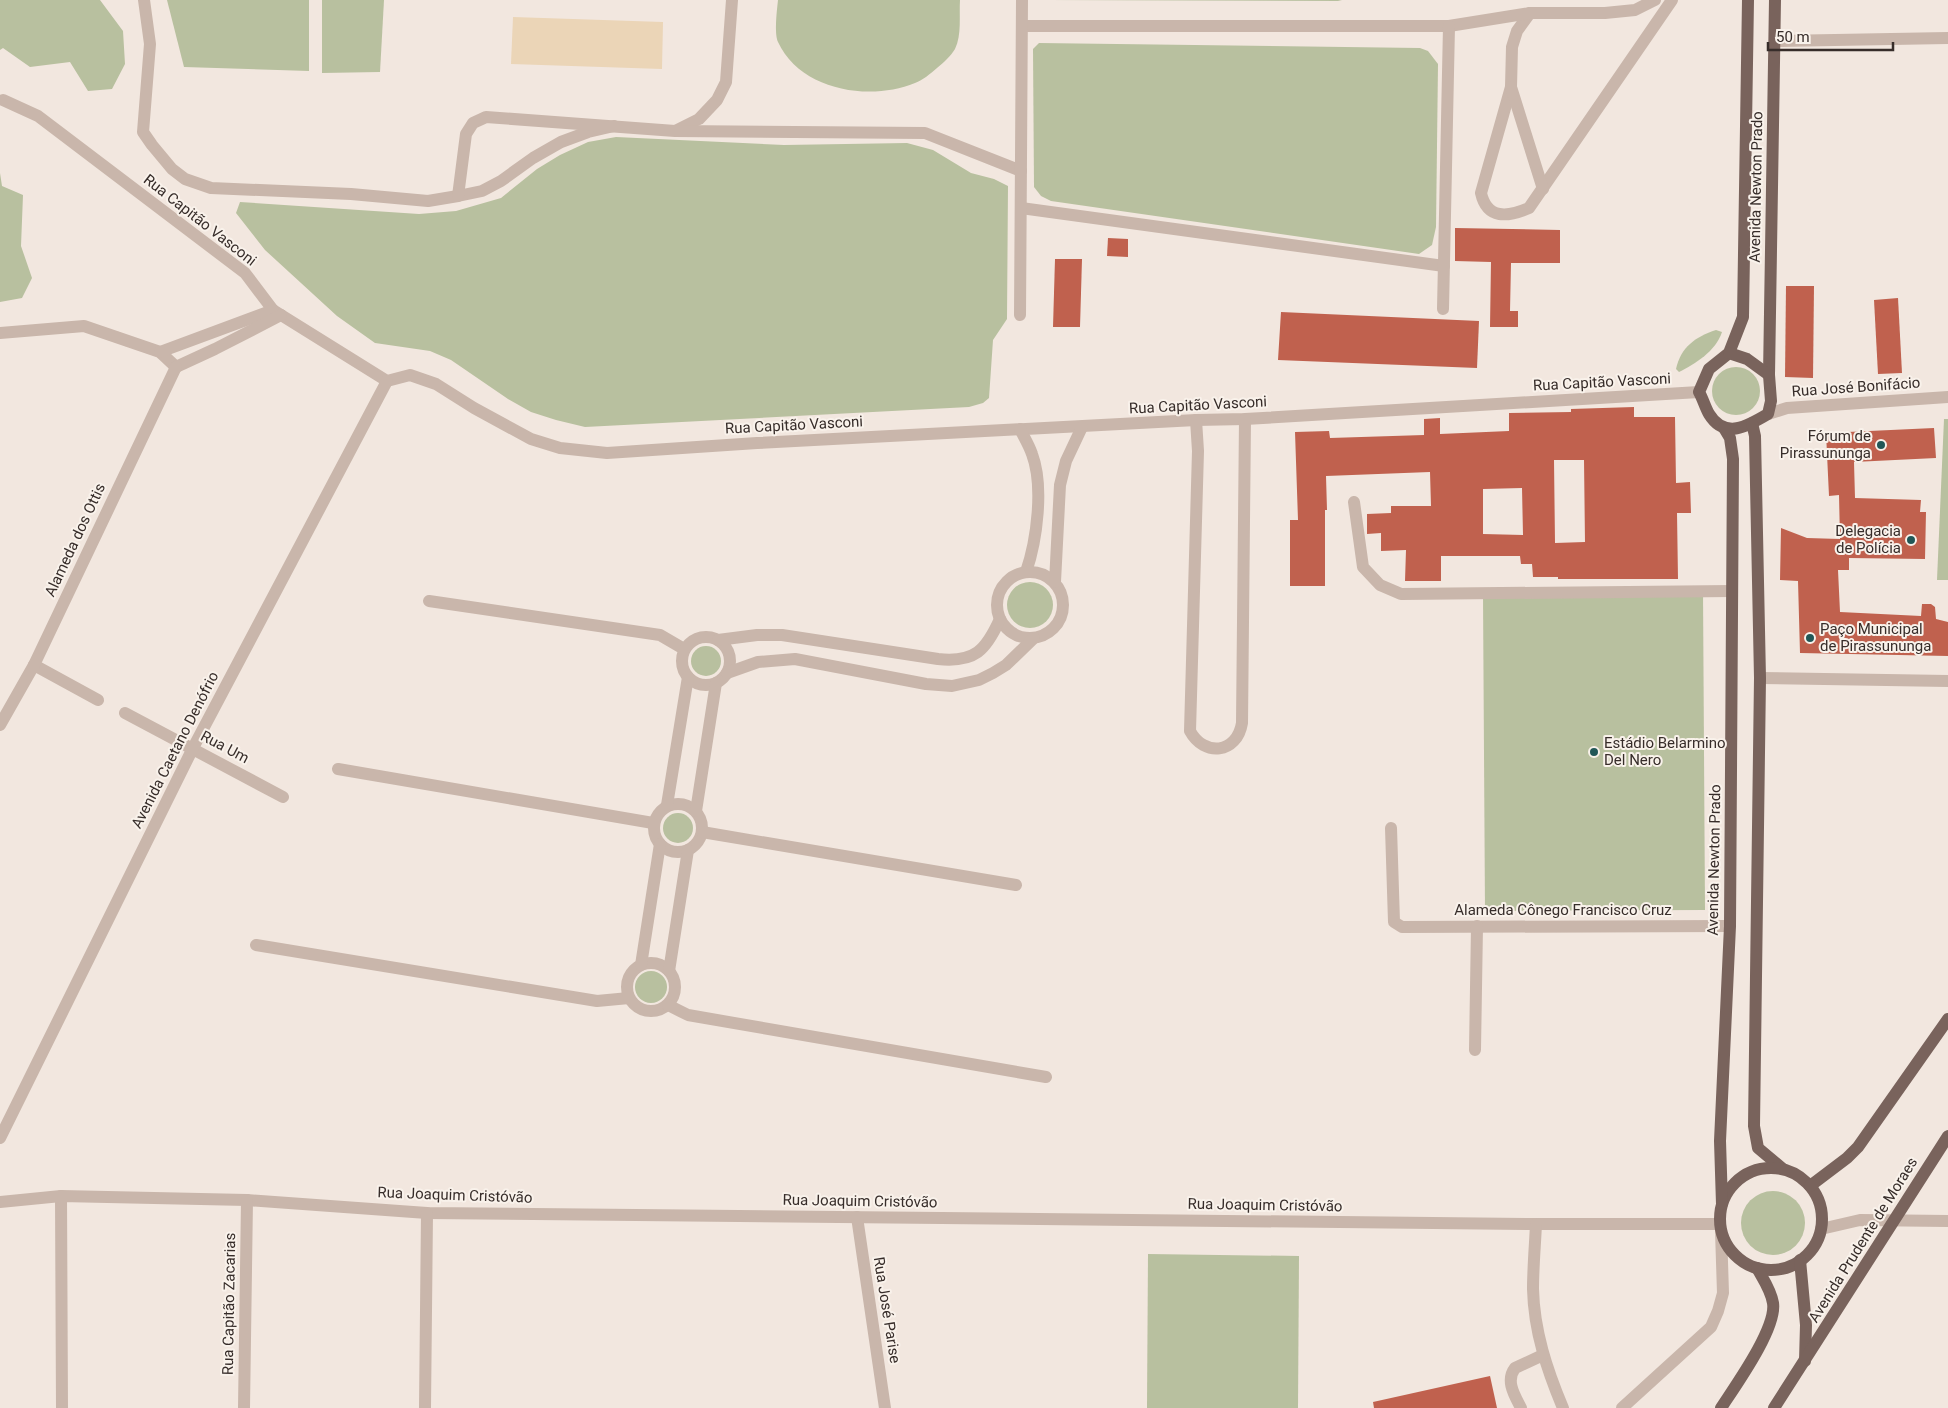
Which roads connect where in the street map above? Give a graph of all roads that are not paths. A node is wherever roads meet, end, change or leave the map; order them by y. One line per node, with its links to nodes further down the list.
1 (144, 0): 19 (street)
2 (732, 0): 16 (street)
3 (1022, 0): 9 (street)
4 (1655, 0): 8 (street)
5 (1672, 0): 18 (street)
6 (1748, 0): 27 (main road, Avenida Newton Prado)
7 (1775, 0): 12 (main road, Avenida Newton Prado)
8 (1530, 12): 10 (street); 13 (street)
9 (1022, 26): 10 (street); 17 (street)
10 (1449, 26): 21 (street)
11 (1948, 38): 12 (street)
12 (1775, 41): 29 (main road, Avenida Newton Prado)
13 (1511, 87): 18 (street); 18 (street)
14 (2, 100): 23 (street, Rua Capitão Vasconi)
15 (614, 126): 16 (street); 19 (street); 19 (street)
16 (675, 131): 17 (street)
17 (1021, 171): 20 (street)
18 (1543, 189)
19 (458, 196)
20 (1021, 208): 21 (street); 24 (street)
21 (1444, 266): 22 (street)
22 (1443, 309)
23 (277, 313): 26 (street); 28 (street); 30 (street, Rua Capitão Vasconi)
24 (1020, 315)
25 (0, 333): 26 (street)
26 (160, 352): 28 (street)
27 (1729, 352): 29 (main road); 31 (main road)
28 (176, 366): 53 (street, Alameda dos Ottis)
29 (1769, 375): 33 (main road)
30 (388, 380): 39 (street, Rua Capitão Vasconi); 62 (street, Avenida Caetano Denófrio)
31 (1699, 392): 34 (street, Rua Capitão Vasconi); 38 (main road)
32 (1948, 397): 33 (street, Rua José Bonifácio)
33 (1768, 414): 36 (main road)
34 (1245, 419): 35 (street, Rua Capitão Vasconi); 35 (street)
35 (1196, 420): 37 (street, Rua Capitão Vasconi)
36 (1752, 424): 38 (main road); 56 (main road)
37 (1082, 427): 39 (street, Rua Capitão Vasconi); 41 (street)
38 (1724, 428): 47 (main road, Avenida Newton Prado)
39 (1020, 430): 40 (street)
40 (1038, 482): 41 (street); 43 (street)
41 (1060, 485): 44 (street)
42 (1354, 502): 47 (street)
43 (1036, 538): 44 (street); 45 (street)
44 (1056, 540): 46 (street)
45 (1026, 572): 46 (street); 49 (street)
46 (1055, 582): 50 (street)
47 (1732, 591): 74 (main road, Avenida Newton Prado)
48 (429, 602): 52 (street)
49 (1000, 619): 50 (street); 51 (street)
50 (1034, 638): 54 (street)
51 (718, 640): 52 (street); 54 (street)
52 (684, 649): 55 (street)
53 (34, 665): 59 (street); 61 (street, Alameda dos Ottis)
54 (727, 673): 58 (street)
55 (688, 678): 58 (street); 65 (street)
56 (1760, 678): 57 (street); 85 (main road)
57 (1948, 682)
58 (716, 683): 66 (street)
59 (98, 700)
60 (125, 713): 62 (street, Rua Um)
61 (0, 726)
62 (192, 748): 64 (street, Rua Um); 84 (street, Avenida Caetano Denófrio)
63 (338, 769): 67 (street)
64 (282, 797)
65 (667, 806): 66 (street); 67 (street)
66 (696, 811): 69 (street)
67 (654, 823): 70 (street)
68 (1391, 828): 73 (street, Alameda Cônego Francisco Cruz)
69 (702, 832): 71 (street); 72 (street)
70 (660, 844): 71 (street); 76 (street)
71 (688, 850): 77 (street)
72 (1016, 885)
73 (1477, 926): 74 (street, Alameda Cônego Francisco Cruz); 81 (street)
74 (1730, 926): 90 (main road, Avenida Newton Prado)
75 (256, 946): 78 (street)
76 (641, 965): 77 (street); 78 (street)
77 (669, 971): 79 (street)
78 (629, 998): 79 (street)
79 (668, 1005): 82 (street)
80 (1948, 1019): 86 (main road)
81 (1475, 1050)
82 (1046, 1077)
83 (1948, 1136): 93 (main road, Avenida Prudente de Moraes)
84 (0, 1138)
85 (1783, 1169): 86 (main road); 90 (main road)
86 (1810, 1186): 97 (main road)
87 (62, 1196): 88 (street, Rua Joaquim Cristóvão); 89 (street, Rua Joaquim Cristóvão); 102 (street)
88 (247, 1200): 91 (street, Rua Joaquim Cristóvão); 103 (street, Rua Capitão Zacarias)
89 (0, 1202)
90 (1722, 1204): 96 (main road)
91 (427, 1213): 92 (street, Rua Joaquim Cristóvão); 104 (street)
92 (857, 1217): 95 (street, Rua Joaquim Cristóvão); 105 (street, Rua José Parise)
93 (1893, 1219): 94 (street); 97 (street); 101 (main road, Avenida Prudente de Moraes)
94 (1948, 1221)
95 (1536, 1224): 96 (street, Rua Joaquim Cristóvão); 100 (street)
96 (1720, 1228): 99 (main road); 108 (street)
97 (1821, 1229): 98 (main road)
98 (1800, 1260): 99 (main road); 101 (main road, Avenida Prudente de Moraes)
99 (1757, 1268): 109 (main road)
100 (1543, 1356): 106 (street); 107 (street)
101 (1805, 1361): 110 (main road, Avenida Prudente de Moraes)
102 (62, 1408)
103 (244, 1408)
104 (425, 1408)
105 (885, 1408)
106 (1521, 1408)
107 (1563, 1408)
108 (1622, 1408)
109 (1722, 1408)
110 (1774, 1408)

